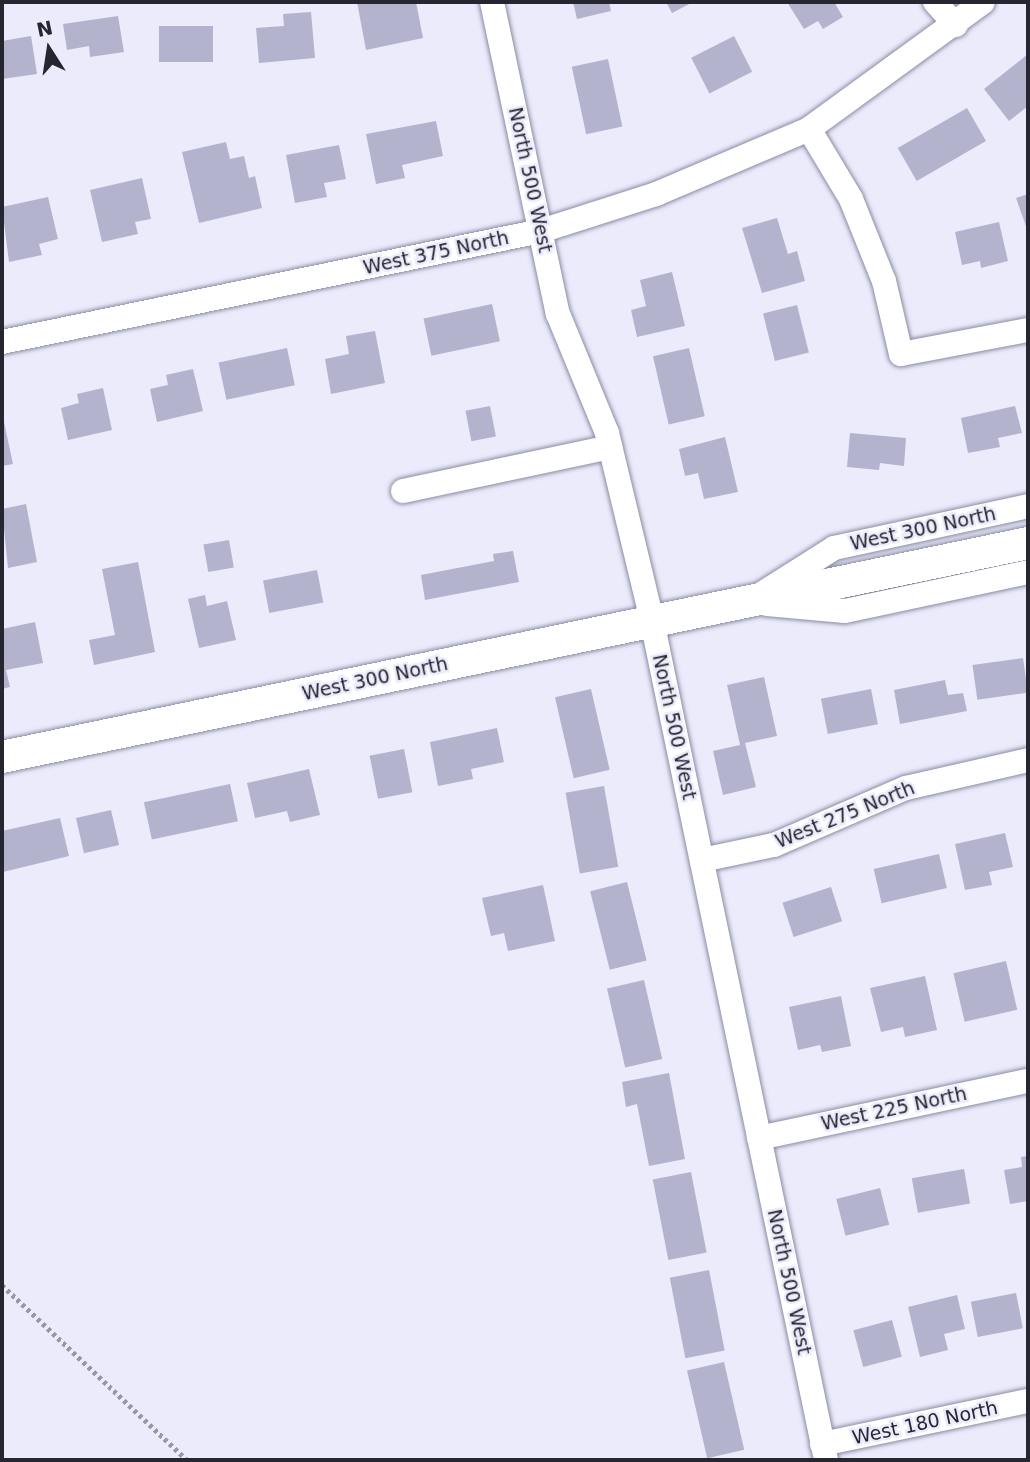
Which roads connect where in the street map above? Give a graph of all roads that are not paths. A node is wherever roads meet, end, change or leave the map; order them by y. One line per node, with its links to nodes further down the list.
1 (492, 2): 6 (street, North 500 West)
2 (935, 2): 4 (street)
3 (983, 2): 4 (street, West 375 North)
4 (956, 25): 5 (street, West 375 North)
5 (809, 129): 6 (street, West 375 North); 7 (street)
6 (541, 232): 8 (street, West 375 North); 9 (street, North 500 West)
7 (1028, 330)
8 (2, 342)
9 (610, 447): 10 (street); 14 (street, North 500 West)
10 (403, 491)
11 (1028, 506): 13 (street, West 300 North)
12 (1023, 554): 13 (main road, West 300 North)
13 (749, 603): 14 (main road, West 300 North)
14 (652, 621): 15 (main road, West 300 North); 17 (street, North 500 West)
15 (2, 757)
16 (1028, 760): 17 (street, West 275 North)
17 (702, 860): 19 (street, North 500 West)
18 (1028, 1081): 19 (street, West 225 North)
19 (759, 1138): 21 (street, North 500 West)
20 (1028, 1401): 21 (street, West 180 North)
21 (824, 1452)

